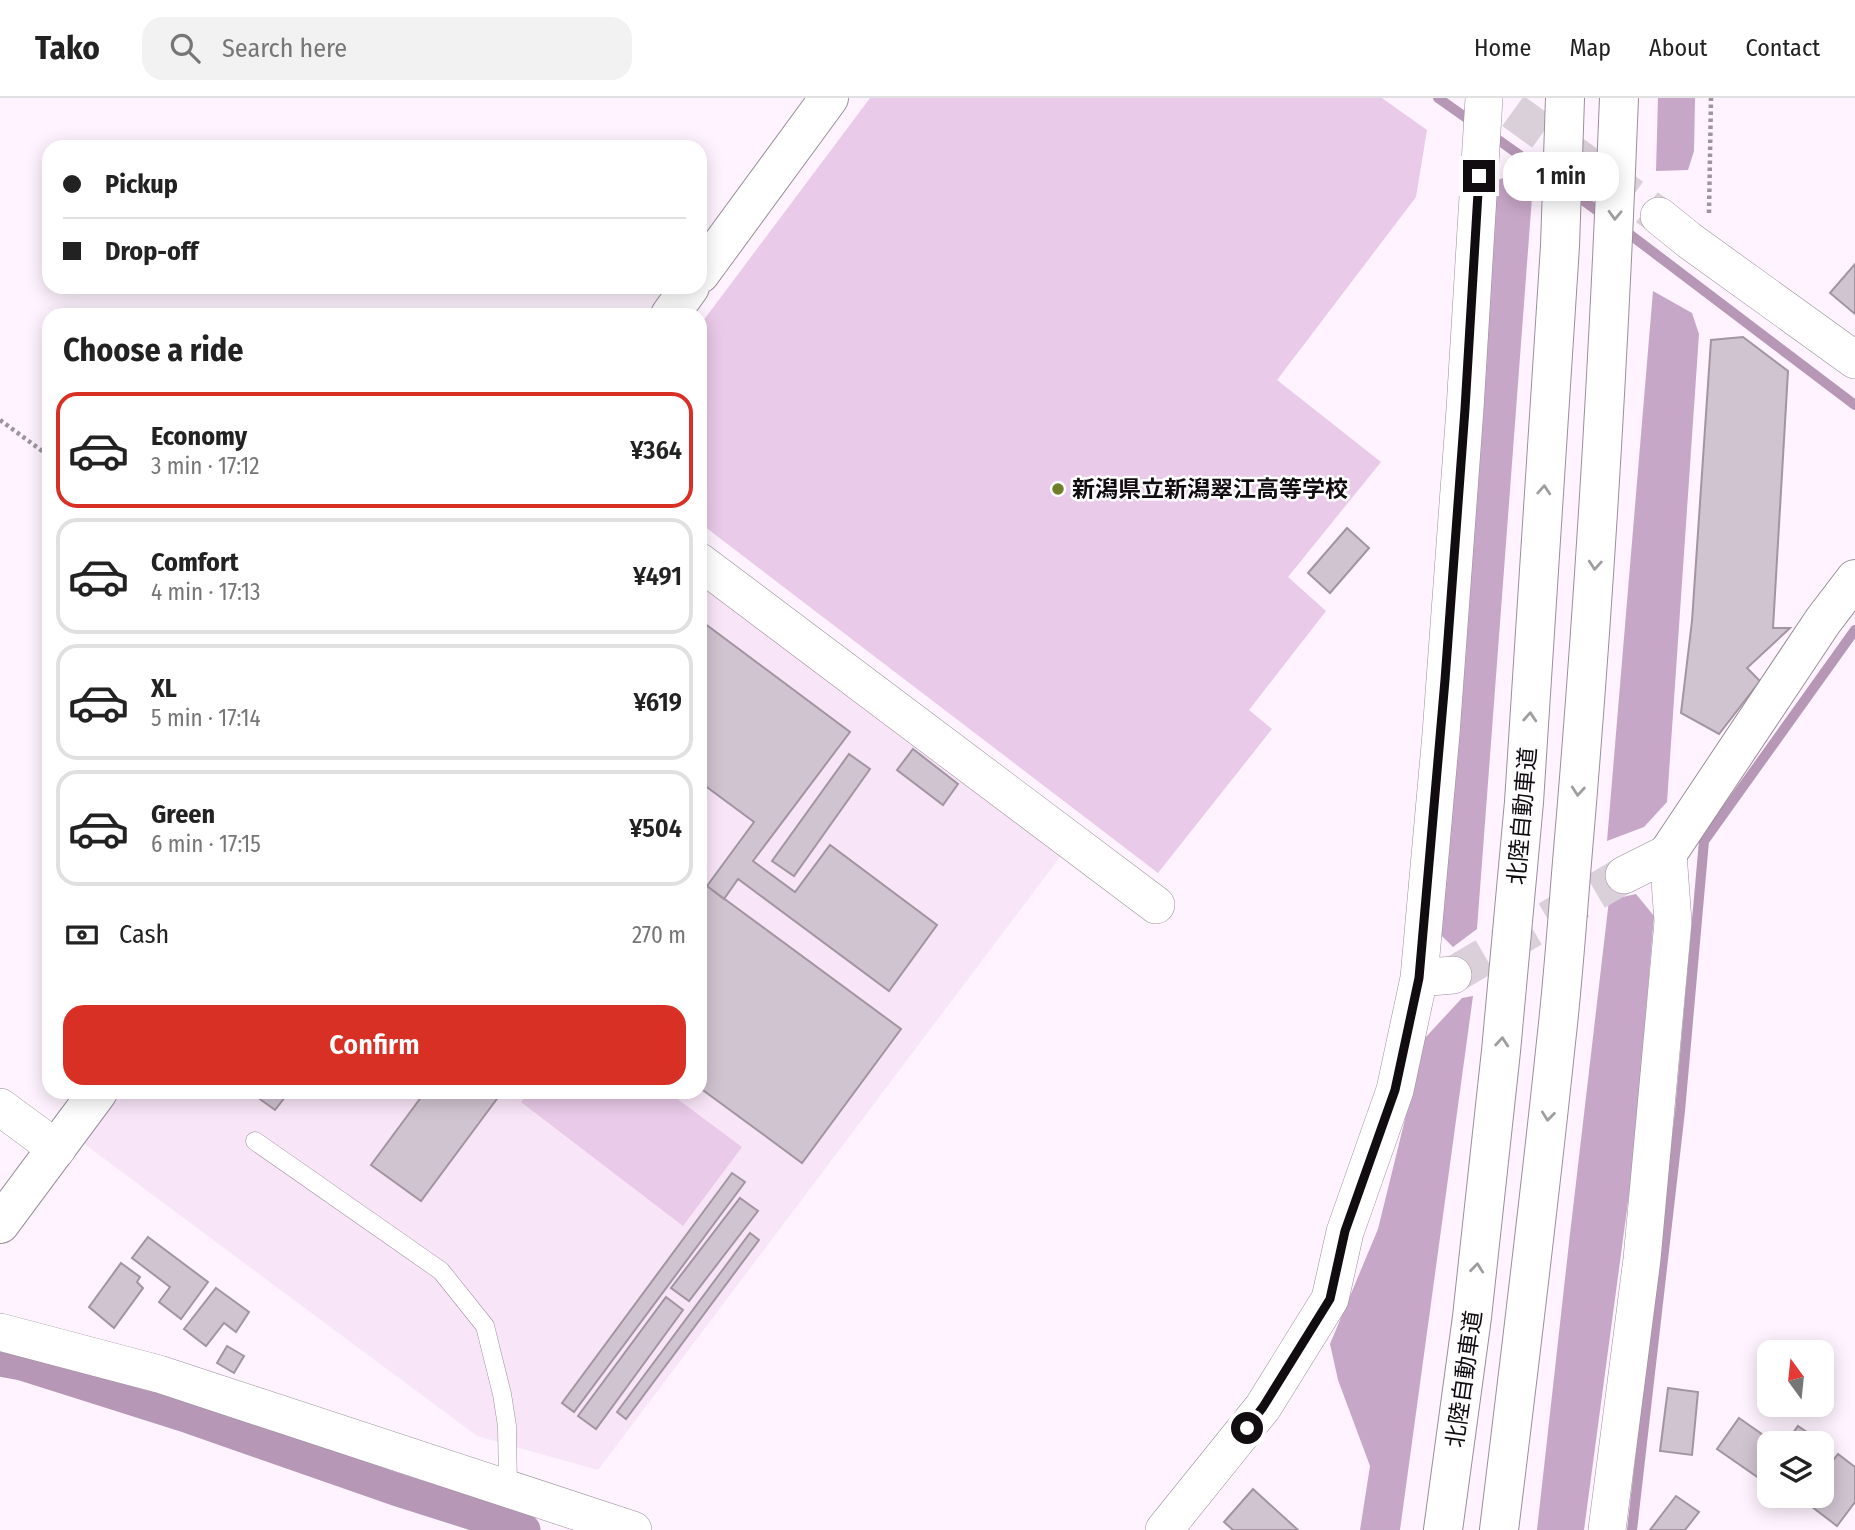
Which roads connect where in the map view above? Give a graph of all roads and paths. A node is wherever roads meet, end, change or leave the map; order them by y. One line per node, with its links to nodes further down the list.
1 (829, 98): 8 (main road)
2 (1565, 98): 26 (main road, 北陸自動車道, one-way to 2)
3 (1619, 98): 27 (main road, one-way to 27)
4 (1711, 98): 7 (path)
5 (1498, 102): 25 (street)
6 (1660, 216): 7 (street)
7 (1690, 240): 9 (street)
8 (707, 264)
9 (1855, 360)
10 (0, 420): 11 (path)
11 (42, 451)
12 (707, 567): 16 (street)
13 (1855, 579): 14 (main road)
14 (1668, 853): 15 (street); 28 (street)
15 (1624, 875)
16 (1156, 905)
17 (93, 1099): 20 (main road)
18 (0, 1107): 20 (street)
19 (256, 1140): 23 (lane)
20 (57, 1149): 21 (main road)
21 (0, 1224)
22 (0, 1332): 23 (street)
23 (508, 1489): 24 (street)
24 (633, 1530)
25 (1164, 1530)
26 (1444, 1530)
27 (1499, 1530)
28 (1607, 1530)

